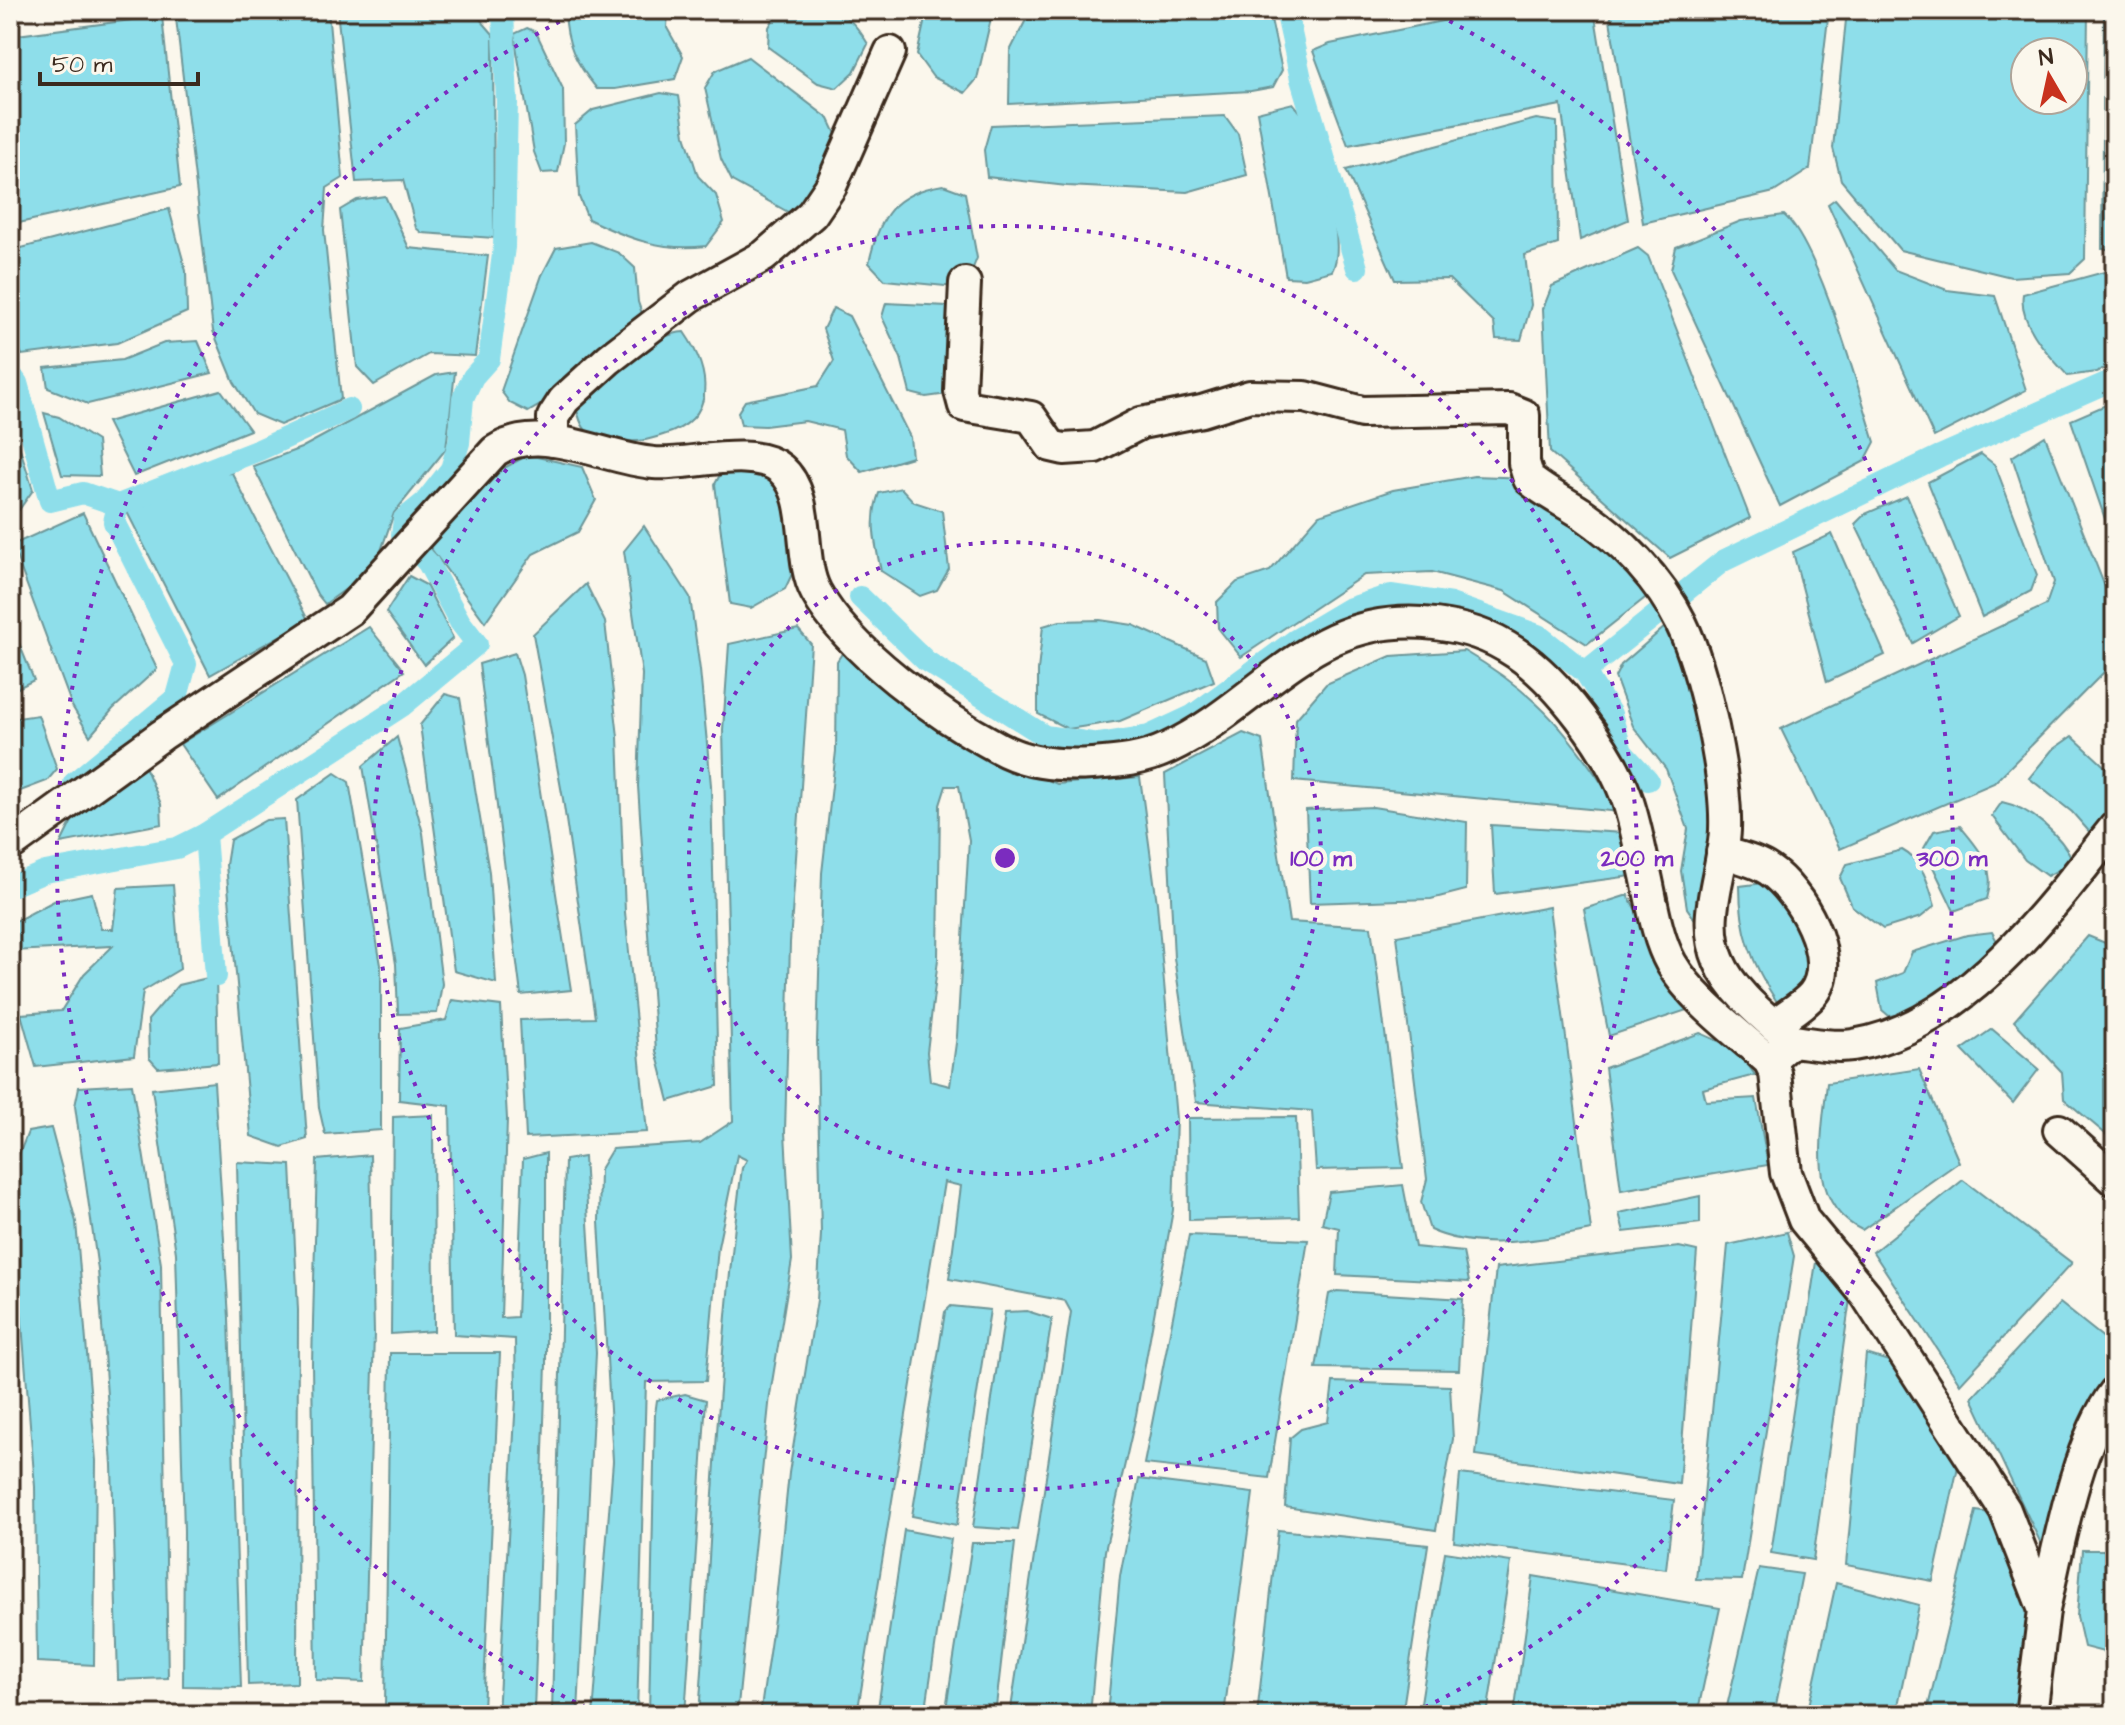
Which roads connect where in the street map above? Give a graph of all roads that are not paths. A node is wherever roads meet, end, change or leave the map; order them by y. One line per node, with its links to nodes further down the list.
1 (890, 52): 3 (street)
2 (965, 283): 6 (street)
3 (553, 441): 5 (street); 8 (street)
4 (2115, 827): 7 (street)
5 (10, 845)
6 (1722, 852): 7 (street); 7 (street)
7 (1783, 1033): 8 (street)
8 (1769, 1061): 12 (street)
9 (2059, 1130): 10 (street)
10 (2115, 1180)
11 (2115, 1392): 12 (street)
12 (2044, 1610): 13 (street)
13 (2031, 1715)

